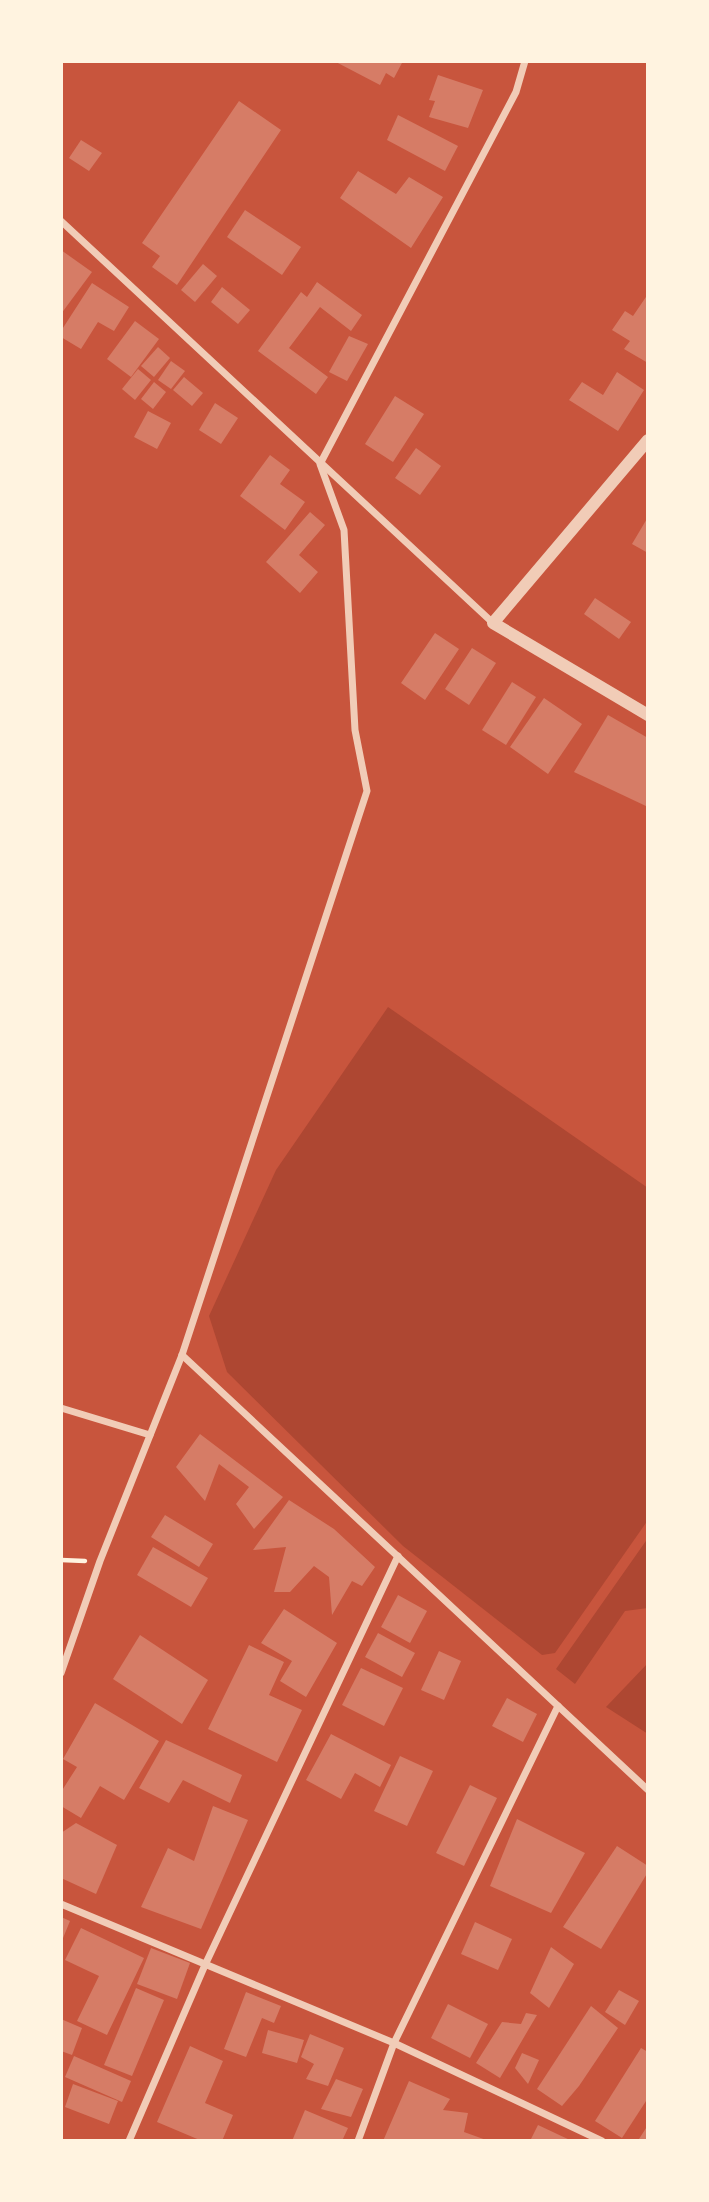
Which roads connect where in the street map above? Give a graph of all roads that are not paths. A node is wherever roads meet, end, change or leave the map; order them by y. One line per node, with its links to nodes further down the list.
1 (525, 61): 4 (street)
2 (61, 221): 4 (street)
3 (648, 440): 5 (street)
4 (320, 464): 5 (street); 7 (street)
5 (494, 623): 6 (street)
6 (648, 715)
7 (182, 1355): 9 (street); 10 (street)
8 (61, 1408): 9 (street)
9 (150, 1435): 11 (street)
10 (398, 1556): 12 (street); 15 (street)
11 (61, 1673)
12 (558, 1706): 13 (street); 16 (street)
13 (648, 1790)
14 (61, 1904): 15 (street)
15 (205, 1965): 16 (street); 17 (street)
16 (394, 2043): 18 (street); 19 (street)
17 (129, 2141)
18 (358, 2141)
19 (602, 2141)

